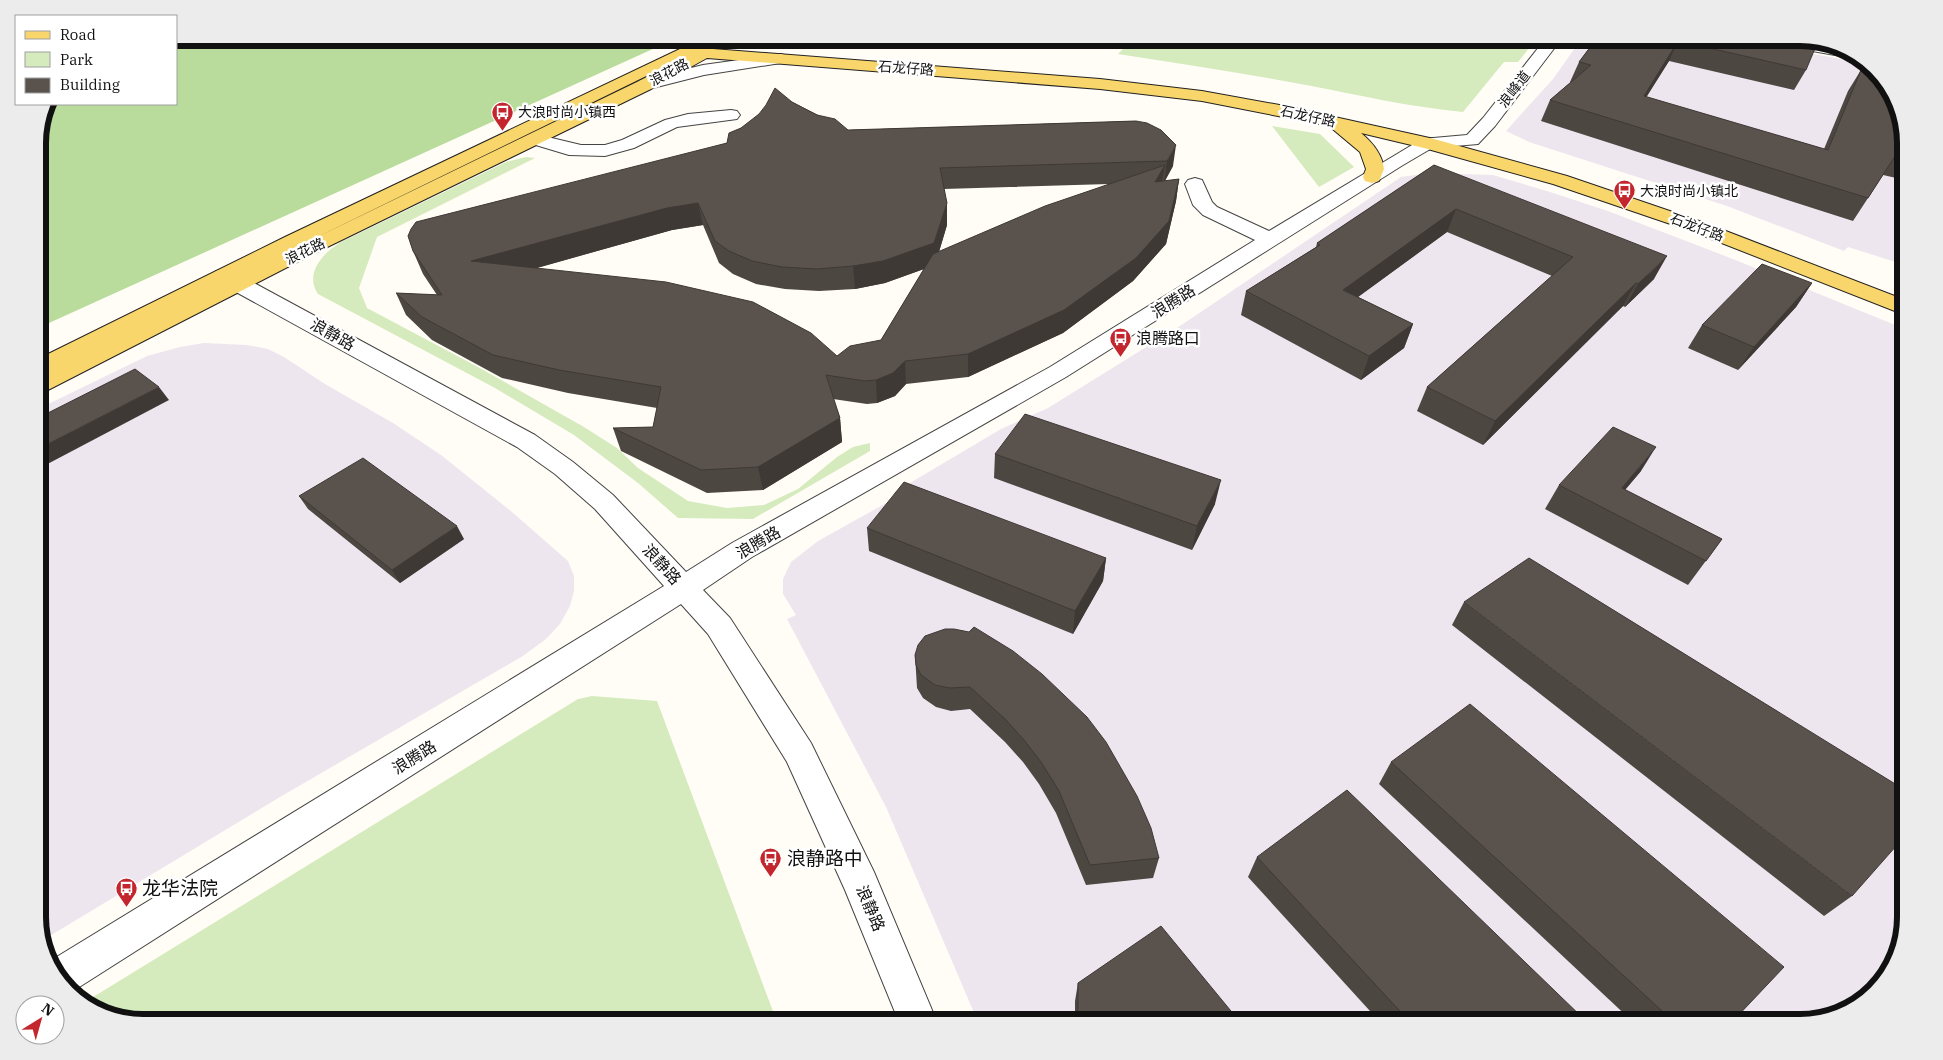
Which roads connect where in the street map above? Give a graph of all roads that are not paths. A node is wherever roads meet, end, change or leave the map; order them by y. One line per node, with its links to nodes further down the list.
1 (698, 46): 3 (main road, 石龙仔路); 4 (main road, 浪花路); 8 (main road, 石龙仔路); 14 (main road, 浪花路)
2 (1548, 46): 8 (street, 浪峰道)
3 (781, 59): 4 (street); 6 (main road, 石龙仔路)
4 (645, 85): 7 (main road, 浪花路)
5 (731, 115): 7 (street)
6 (1325, 120): 9 (main road, 石龙仔路); 10 (main road)
7 (534, 139): 14 (main road, 浪花路)
8 (1472, 140): 9 (street, 浪腾路); 12 (main road, 石龙仔路)
9 (1428, 144): 10 (street, 浪腾路); 15 (main road, 石龙仔路)
10 (1372, 177): 13 (street, 浪腾路)
11 (1195, 184): 13 (street)
12 (1737, 224)
13 (1270, 240): 18 (street, 浪腾路)
14 (232, 280): 16 (main road, 浪花路); 17 (main road, 浪花路); 18 (street, 浪静路)
15 (1897, 305)
16 (46, 364)
17 (46, 382)
18 (683, 587): 19 (street, 浪腾路); 20 (street, 浪静路)
19 (65, 974)
20 (915, 1014)

